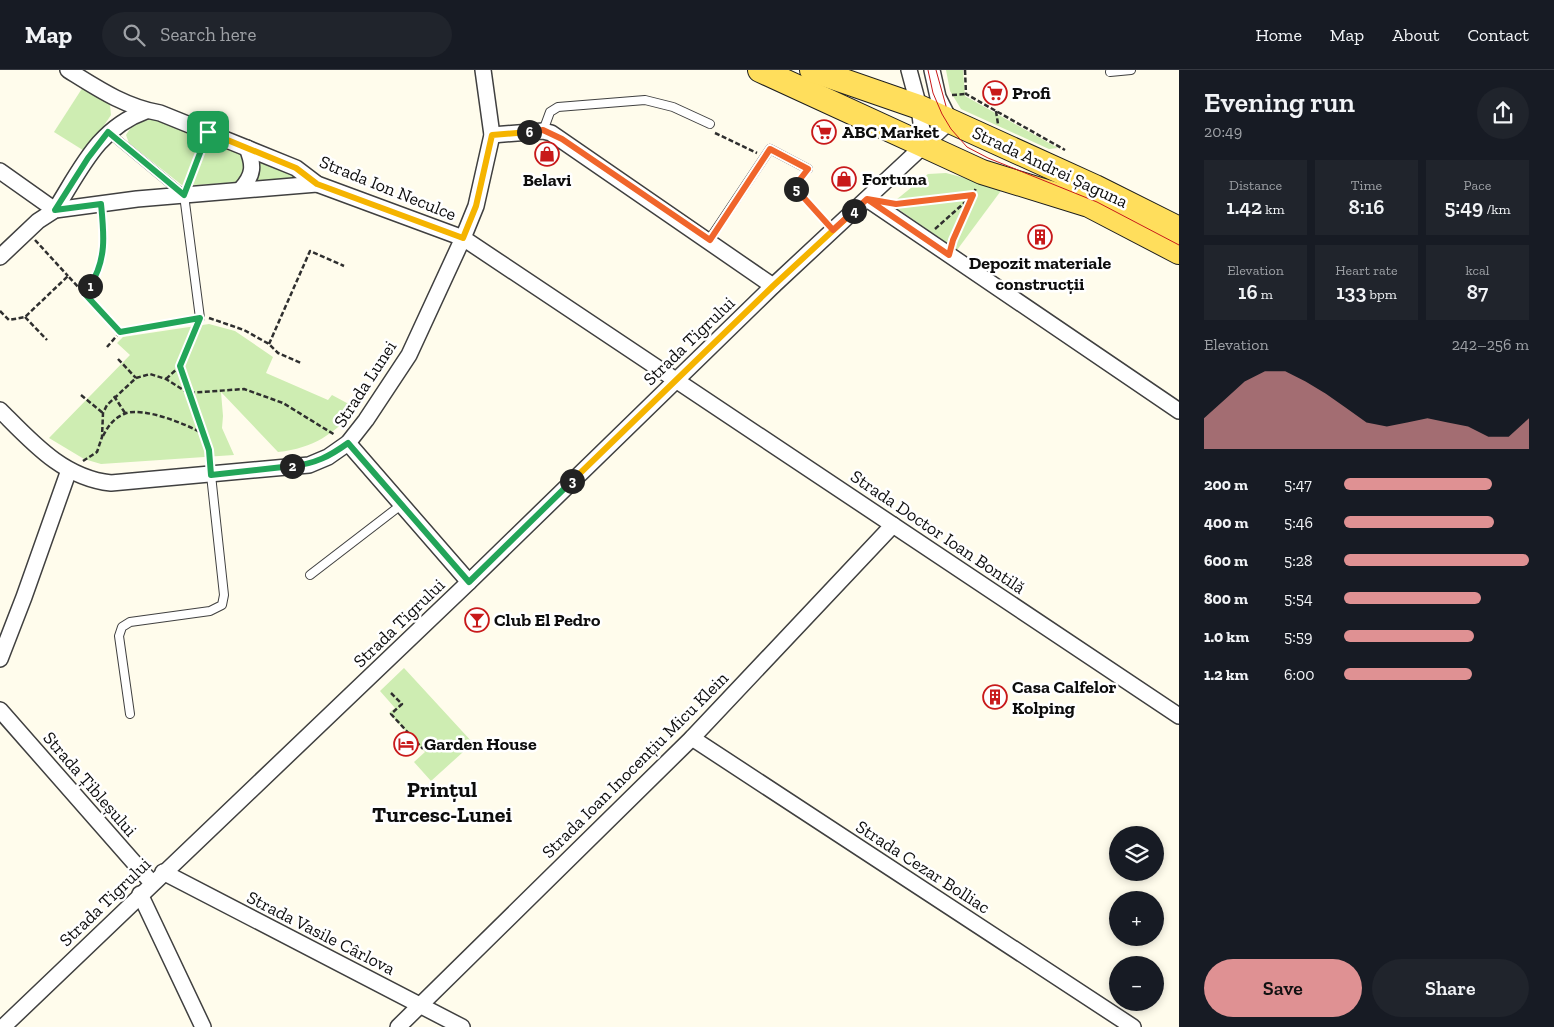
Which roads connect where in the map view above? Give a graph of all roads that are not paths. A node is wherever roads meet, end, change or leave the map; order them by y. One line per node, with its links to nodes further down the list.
1 (68, 70): 9 (street, Strada Ion Neculce)
2 (482, 70): 16 (street, Strada Lunei)
3 (760, 70): 17 (main road, Strada Andrei Șaguna)
4 (812, 70): 10 (main road, Strada Andrei Șaguna)
5 (909, 70): 10 (street)
6 (932, 70): 12 (street)
7 (1131, 70): 8 (lane)
8 (1110, 72)
9 (117, 100): 11 (street, Strada Ion Neculce); 14 (street)
10 (919, 107): 12 (main road, Strada Andrei Șaguna); 17 (street)
11 (146, 111): 14 (street); 18 (street, Strada Ion Neculce)
12 (950, 121): 17 (street, Strada Tigrului); 26 (main road, Strada Andrei Șaguna)
13 (710, 124): 15 (lane)
14 (112, 128): 23 (lane); 25 (street)
15 (543, 130): 16 (street); 28 (street)
16 (492, 135): 27 (street, Strada Lunei)
17 (924, 147): 24 (street, Strada Tigrului); 29 (main road, Strada Andrei Șaguna)
18 (247, 148): 21 (street, Strada Ion Neculce); 22 (street)
19 (808, 169): 28 (lane)
20 (0, 172): 25 (street)
21 (317, 184): 22 (street); 27 (street, Strada Ion Neculce)
22 (241, 189): 23 (street)
23 (184, 195): 25 (street); 32 (lane)
24 (867, 199): 31 (street, Strada Tigrului); 35 (street)
25 (55, 210): 30 (street)
26 (1175, 225)
27 (463, 238): 33 (street, Strada Ion Neculce); 36 (street, Strada Lunei)
28 (710, 240): 31 (street)
29 (1179, 252)
30 (0, 257)
31 (773, 286): 33 (street, Strada Tigrului)
32 (200, 318)
33 (675, 380): 40 (street, Strada Doctor Ioan Bontilă); 42 (street, Strada Tigrului)
34 (0, 410): 37 (street, Strada Lunei)
35 (1179, 411)
36 (348, 443): 38 (street, Strada Lunei); 39 (street)
37 (69, 470): 38 (street, Strada Lunei); 43 (street)
38 (211, 475): 45 (lane)
39 (401, 504): 41 (lane); 42 (street)
40 (893, 525): 46 (street, Strada Doctor Ioan Bontilă); 47 (street, Strada Ioan Inocențiu Micu Klein)
41 (310, 576)
42 (469, 582): 48 (street, Strada Tigrului)
43 (0, 658)
44 (0, 710): 49 (street, Strada Țibleșului)
45 (130, 714)
46 (1179, 716)
47 (692, 738): 51 (street, Strada Ioan Inocențiu Micu Klein); 56 (street, Strada Cezar Bolliac)
48 (163, 872): 49 (street, Strada Tigrului); 51 (street, Strada Vasile Cârlova)
49 (152, 883): 50 (street, Strada Tigrului)
50 (140, 894): 52 (street, Strada Tigrului); 53 (street)
51 (419, 1005): 54 (street, Strada Ioan Inocențiu Micu Klein); 55 (street, Strada Vasile Cârlova)
52 (2, 1027)
53 (202, 1027)
54 (398, 1027)
55 (462, 1027)
56 (1133, 1027)

